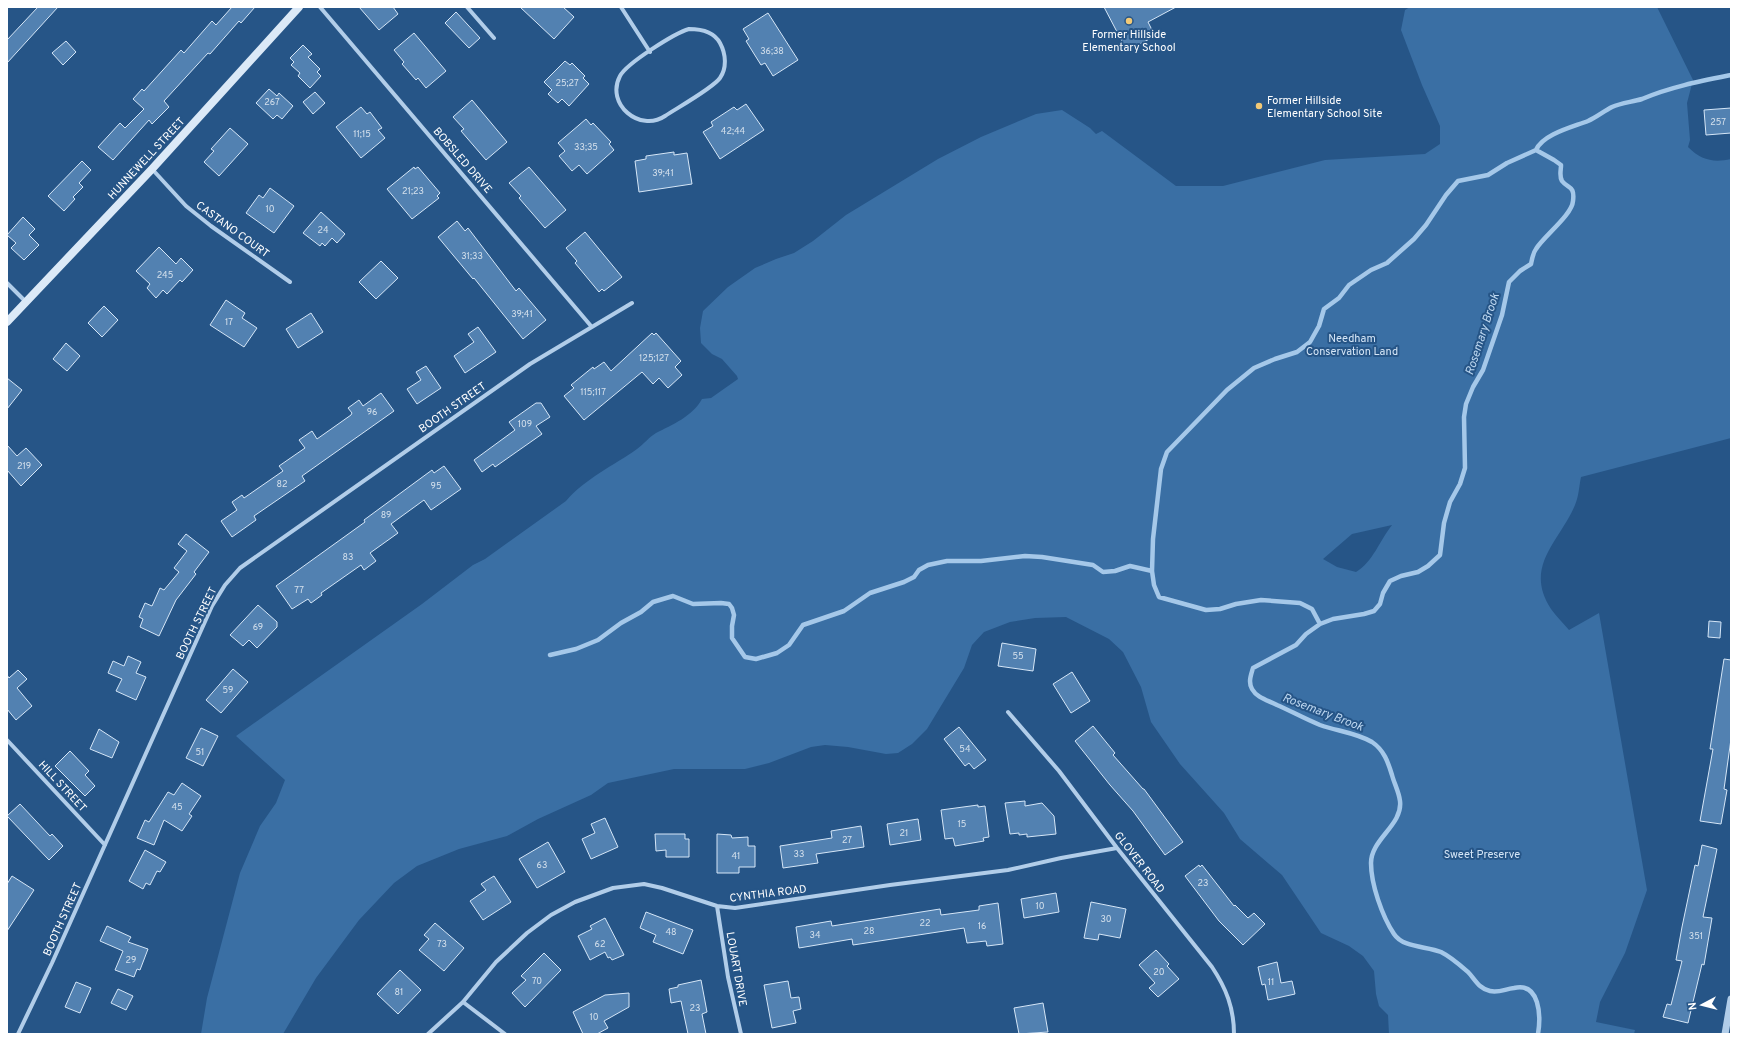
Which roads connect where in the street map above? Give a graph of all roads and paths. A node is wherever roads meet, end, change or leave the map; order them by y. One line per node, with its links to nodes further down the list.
1 (299, 7): 7 (main road, HUNNEWELL STREET)
2 (320, 7): 13 (street, BOBSLED DRIVE)
3 (467, 7): 5 (street)
4 (621, 7): 6 (street)
5 (494, 38)
6 (650, 52): 6 (street)
7 (152, 169): 8 (street, CASTANO COURT); 10 (main road, HUNNEWELL STREET)
8 (290, 282)
9 (7, 283): 10 (street)
10 (26, 302): 12 (main road, HUNNEWELL STREET)
11 (632, 303): 13 (street, BOOTH STREET)
12 (7, 322)
13 (591, 326): 16 (street, BOOTH STREET)
14 (1008, 712): 17 (street, GLOVER ROAD)
15 (7, 740): 16 (street, HILL STREET)
16 (105, 845): 21 (street, BOOTH STREET)
17 (1117, 848): 18 (street, CYNTHIA ROAD); 25 (street, GLOVER ROAD)
18 (717, 906): 20 (street, CYNTHIA ROAD); 24 (street, LOUART DRIVE)
19 (1731, 999): 26 (street)
20 (463, 1002): 22 (street, CYNTHIA ROAD); 23 (street)
21 (18, 1034)
22 (428, 1034)
23 (505, 1034)
24 (741, 1034)
25 (1234, 1034)
26 (1725, 1034)

